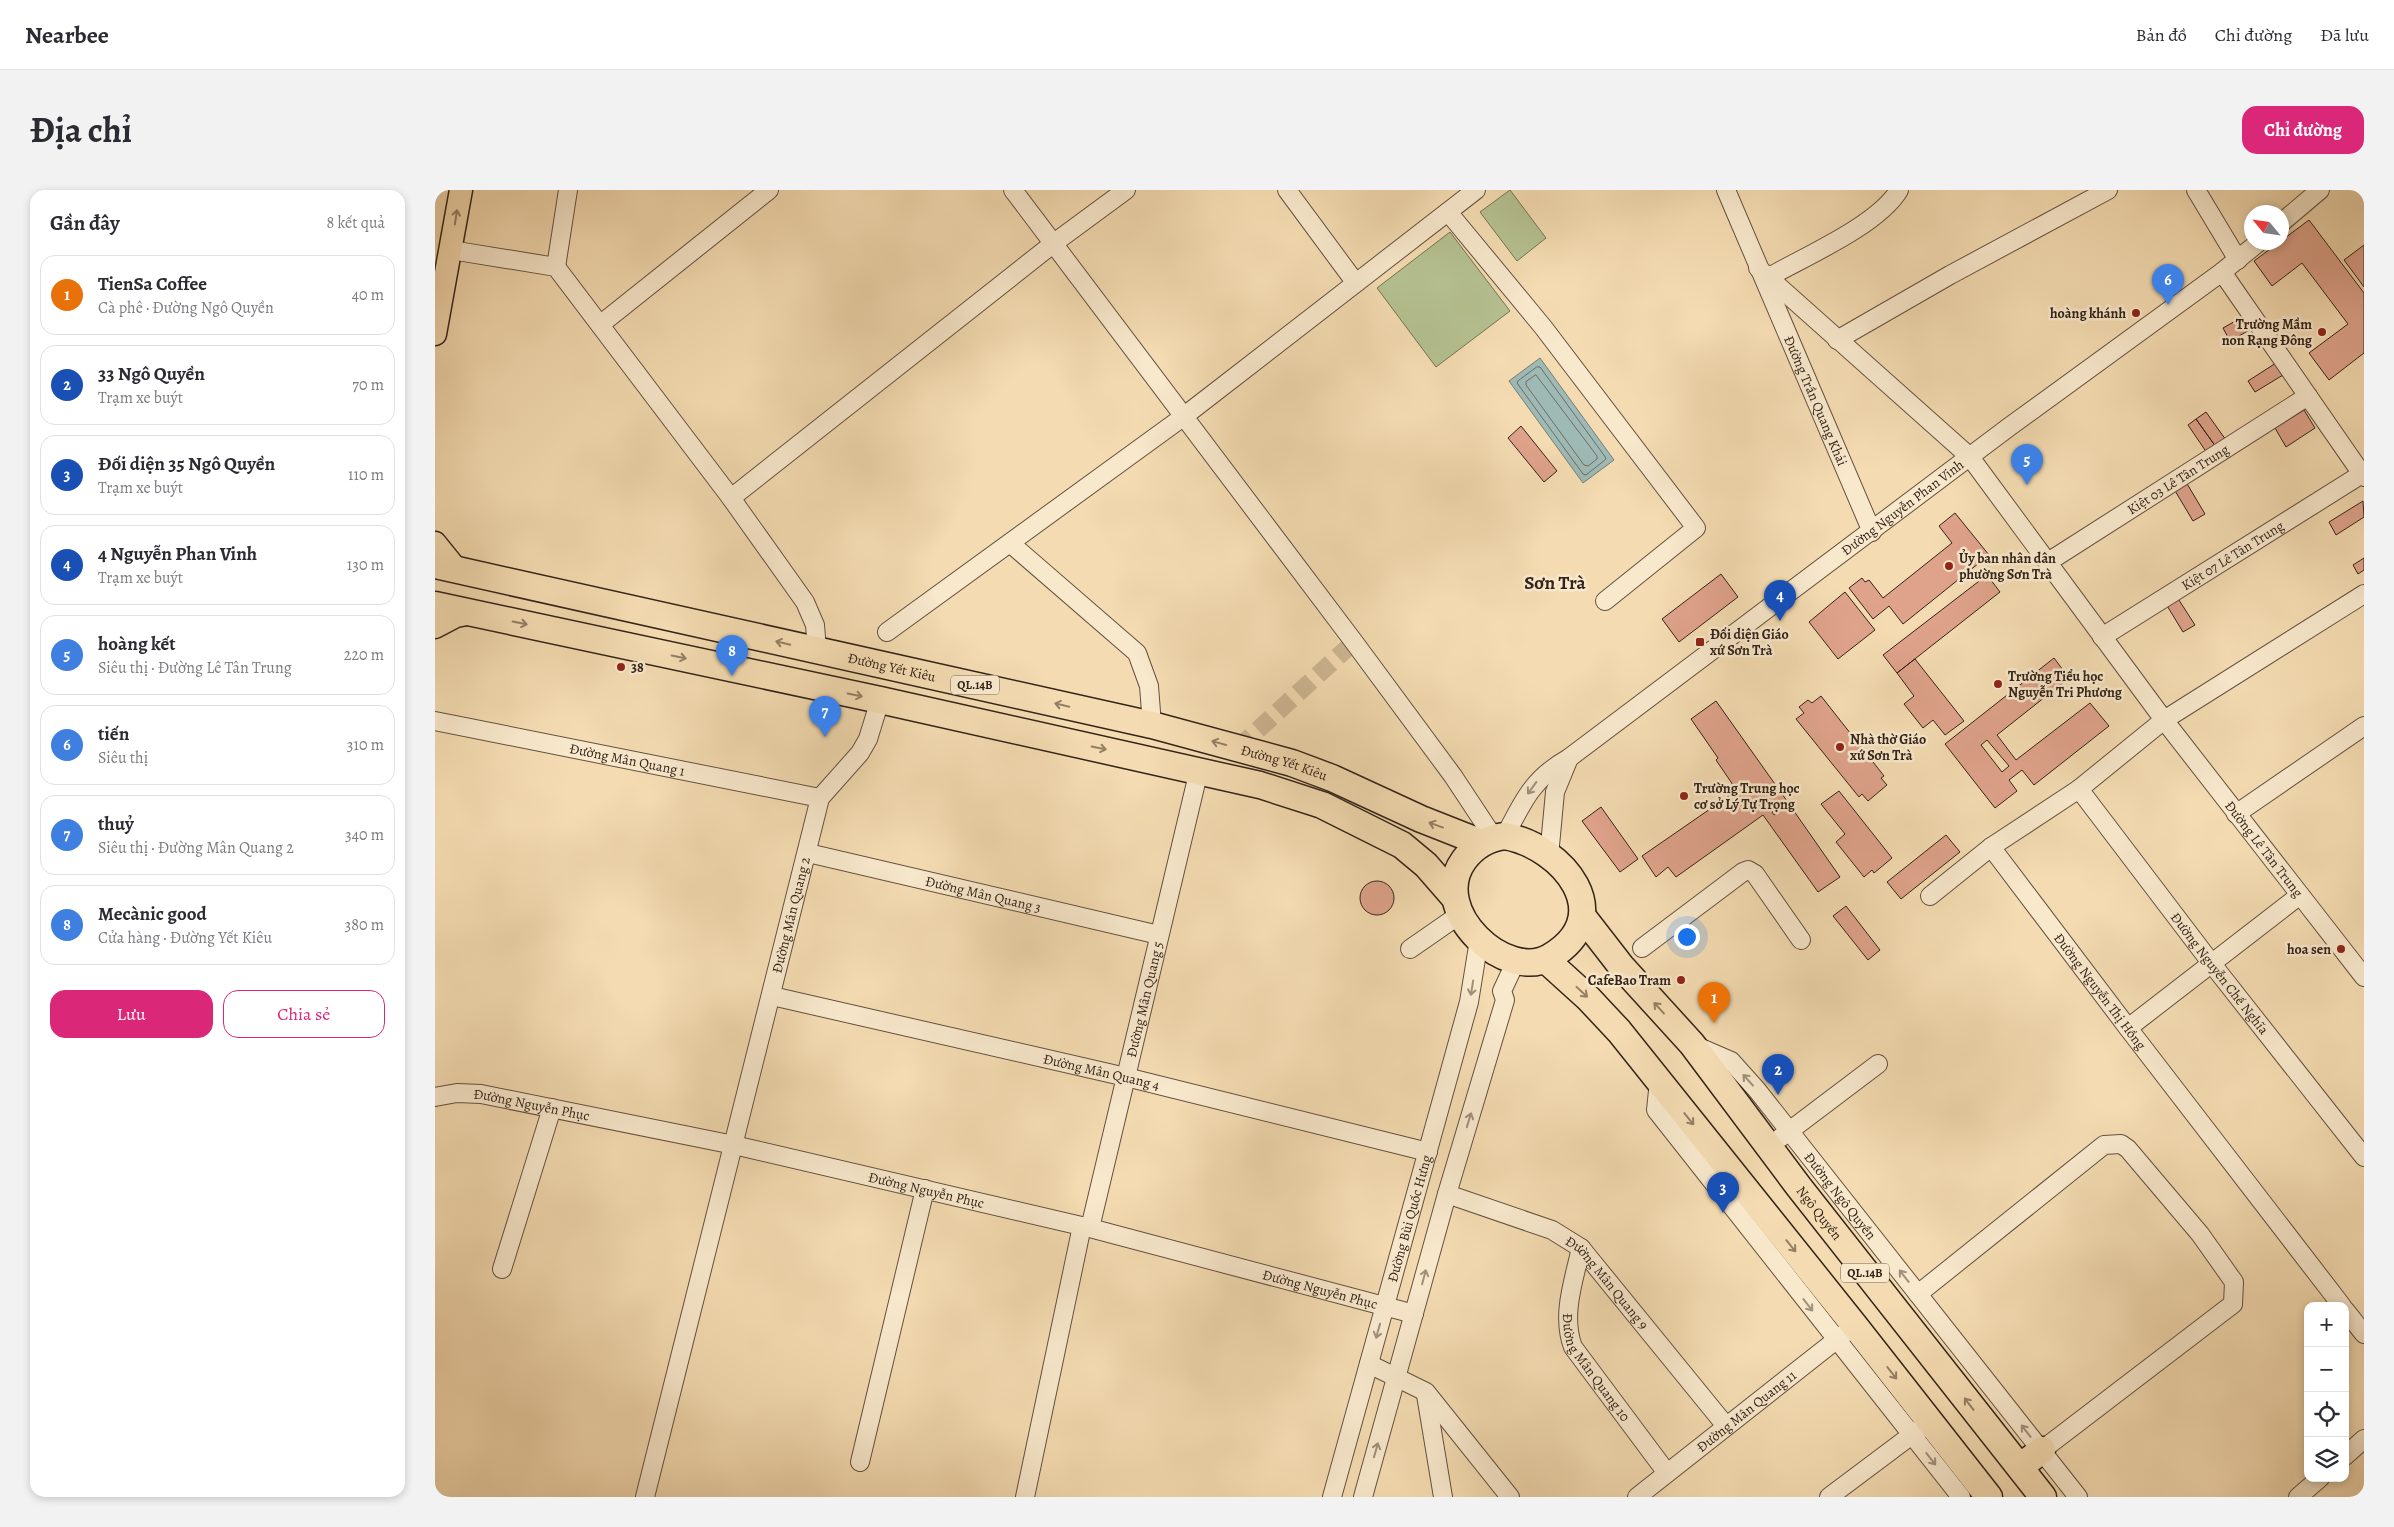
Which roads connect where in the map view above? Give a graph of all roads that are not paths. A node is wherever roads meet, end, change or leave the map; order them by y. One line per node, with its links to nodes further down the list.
1 (461, 190): 16 (main road, one-way to 1)
2 (568, 190): 19 (street)
3 (769, 190): 23 (street)
4 (1013, 190): 15 (street)
5 (1126, 190): 15 (street)
6 (1287, 190): 22 (street)
7 (1476, 190): 13 (street)
8 (1726, 190): 21 (street, Đường Trần Quang Khải)
9 (1899, 190): 21 (street)
10 (2108, 190): 25 (street)
11 (2196, 190): 18 (street)
12 (2320, 190): 14 (street)
13 (1448, 212): 22 (street); 37 (street)
14 (2289, 216)
15 (1054, 243): 27 (street); 30 (street)
16 (451, 250): 19 (street); 24 (main road)
17 (2250, 250): 18 (street, Đường Nguyễn Phan Vinh)
18 (2238, 260): 20 (street, Đường Nguyễn Phan Vinh)
19 (556, 268): 23 (street)
20 (2222, 272): 26 (street); 28 (street, Đường Nguyễn Phan Vinh)
21 (1764, 273): 25 (street, Đường Trần Quang Khải); 31 (street, Đường Trần Quang Khải)
22 (1355, 282): 27 (street)
23 (601, 324): 30 (street)
24 (435, 334)
25 (1837, 340): 28 (street, Đường Trần Quang Khải)
26 (2308, 396): 29 (street); 34 (street, Kiệt 03 Lê Tân Trung)
27 (1183, 417): 33 (street); 54 (street)
28 (1970, 458): 31 (street, Đường Nguyễn Phan Vinh); 34 (street, Đường Lê Tân Trung)
29 (2363, 476): 42 (street, Kiệt 07 Lê Tân Trung)
30 (731, 498): 43 (street)
31 (1872, 532): 49 (street, Đường Nguyễn Phan Vinh)
32 (435, 543): 35 (main road)
33 (1010, 543): 41 (street); 47 (street)
34 (2048, 562): 42 (street, Đường Lê Tân Trung)
35 (445, 567): 43 (highway, Đường Yết Kiêu / QL.14B, one-way to 35)
36 (2364, 594): 45 (street)
37 (1605, 601)
38 (435, 605): 39 (highway, Đường Yết Kiêu)
39 (472, 613): 40 (main road); 44 (highway, Đường Yết Kiêu, one-way to 44)
40 (435, 626)
41 (887, 632)
42 (2102, 637): 45 (street, Đường Lê Tân Trung)
43 (817, 650): 47 (highway, Đường Yết Kiêu / QL.14B, one-way to 43)
44 (880, 700): 50 (highway, Đường Yết Kiêu, one-way to 50); 52 (street, Đường Mân Quang 2)
45 (2164, 720): 51 (street); 53 (street, Đường Lê Tân Trung)
46 (435, 721): 52 (street, Đường Mân Quang 1)
47 (1152, 725): 54 (highway, Đường Yết Kiêu / QL.14B, one-way to 47)
48 (2364, 726): 53 (street)
49 (1569, 758): 54 (street, Đường Nguyễn Phan Vinh, one-way to 54); 57 (street, Đường Nguyễn Phan Vinh)
50 (1199, 770): 60 (highway, Đường Yết Kiêu); 62 (street, Đường Mân Quang 5)
51 (2079, 789): 55 (street); 69 (street, Đường Nguyễn Chế Nghĩa)
52 (820, 798): 56 (street, Đường Mân Quang 2)
53 (2236, 814): 58 (street, Đường Lê Tân Trung)
54 (1494, 839): 57 (highway); 60 (highway)
55 (1991, 847): 59 (street); 72 (street, Đường Nguyễn Thị Hồng)
56 (808, 852): 62 (street, Đường Mân Quang 3); 71 (street, Đường Mân Quang 2)
57 (1549, 856): 61 (highway)
58 (2299, 895): 69 (street); 70 (street, Đường Lê Tân Trung)
59 (1930, 896)
60 (1457, 905): 63 (highway); 66 (street)
61 (1583, 917): 67 (highway); 73 (highway, Đường Ngô Quyền / QL.14B, one-way to 61)
62 (1159, 934): 75 (street, Đường Mân Quang 5)
63 (1479, 940): 68 (highway); 81 (street, Đường Bùi Quốc Hưng, one-way to 81)
64 (1801, 940): 65 (street)
65 (1642, 948)
66 (1410, 949)
67 (1546, 960): 68 (highway); 93 (highway, QL.14B, one-way to 93)
68 (1516, 961): 84 (street, one-way to 68)
69 (2212, 964): 72 (street); 82 (street, Đường Nguyễn Chế Nghĩa)
70 (2364, 977)
71 (772, 996): 75 (street, Đường Mân Quang 4); 79 (street, Đường Mân Quang 2)
72 (2128, 1028): 89 (street, Đường Nguyễn Thị Hồng)
73 (1692, 1044): 78 (street, Đường Ngô Quyền, one-way to 73); 80 (highway, Ngô Quyền / QL.14B)
74 (1878, 1064): 78 (street)
75 (1126, 1078): 81 (street, Đường Mân Quang 4); 85 (street, Đường Mân Quang 5)
76 (435, 1097): 77 (street, Đường Nguyễn Phục)
77 (552, 1108): 79 (street, Đường Nguyễn Phục); 87 (street)
78 (1790, 1131): 80 (street); 88 (street, Đường Ngô Quyền, one-way to 78)
79 (734, 1145): 83 (street, Đường Nguyễn Phục); 107 (street, Đường Mân Quang 2)
80 (1768, 1146): 104 (highway, Ngô Quyền / QL.14B, one-way to 80)
81 (1428, 1152): 90 (street, Đường Bùi Quốc Hưng)
82 (2364, 1156)
83 (925, 1189): 85 (street, Đường Nguyễn Phục); 103 (street)
84 (1447, 1194): 86 (street, Đường Mân Quang 9); 91 (street, one-way to 84)
85 (1086, 1227): 90 (street, Đường Nguyễn Phục); 108 (street, Đường Mân Quang 5)
86 (1581, 1248): 98 (street, Đường Mân Quang 9); 105 (street, Đường Mân Quang 10)
87 (502, 1269)
88 (1918, 1294): 101 (street, Đường Ngô Quyền, one-way to 88); 101 (street)
89 (2339, 1302)
90 (1385, 1306): 91 (street, Đường Nguyễn Phục); 95 (street, Đường Bùi Quốc Hưng, one-way to 95)
91 (1414, 1314): 96 (street)
92 (2349, 1315): 94 (street)
93 (1845, 1333): 98 (street, Đường Mân Quang 11); 99 (highway, QL.14B, one-way to 99)
94 (2364, 1334)
95 (1369, 1364): 96 (street); 109 (street, Đường Bùi Quốc Hưng)
96 (1397, 1376): 97 (street); 110 (street, one-way to 96)
97 (1426, 1392): 111 (street); 112 (street)
98 (1726, 1426): 105 (street, Đường Mân Quang 11)
99 (1921, 1428): 114 (street); 115 (street, one-way to 115); 116 (highway, QL.14B)
100 (2364, 1439): 102 (street)
101 (2041, 1450): 104 (highway); 118 (street, Đường Ngô Quyền)
102 (2349, 1452)
103 (861, 1462)
104 (2020, 1468): 117 (highway, Ngô Quyền / QL.14B)
105 (1667, 1473): 113 (street, Đường Mân Quang 11)
106 (2315, 1482): 119 (street)
107 (645, 1497)
108 (1025, 1497)
109 (1332, 1497)
110 (1363, 1497)
111 (1443, 1497)
112 (1510, 1497)
113 (1637, 1497)
114 (1829, 1497)
115 (1961, 1497)
116 (1989, 1497)
117 (2043, 1497)
118 (2078, 1497)
119 (2298, 1497)

